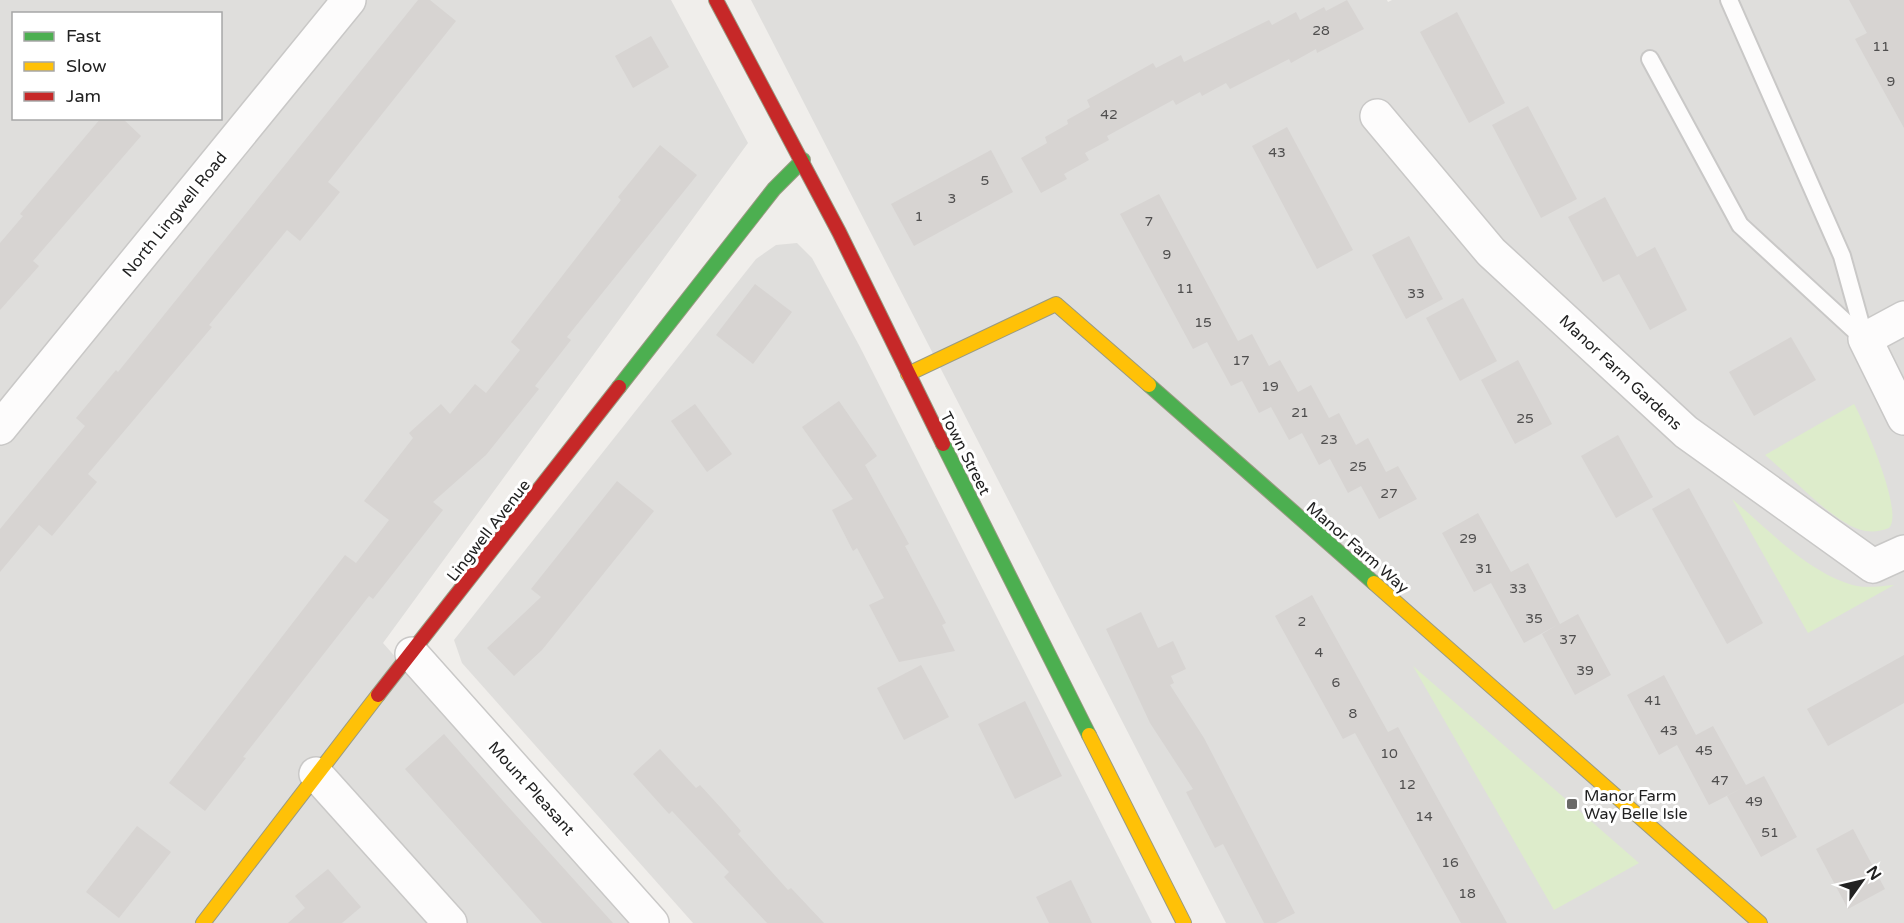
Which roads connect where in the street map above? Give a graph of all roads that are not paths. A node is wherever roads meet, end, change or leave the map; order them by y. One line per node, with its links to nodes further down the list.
1 (349, 0): 11 (street, North Lingwell Road)
2 (716, 0): 6 (street, Town Street)
3 (1729, 0): 8 (lane)
4 (1650, 59): 8 (lane)
5 (1377, 116): 12 (street, Manor Farm Gardens)
6 (803, 160): 9 (street, Town Street); 13 (street, Lingwell Avenue)
7 (1904, 318): 8 (street)
8 (1865, 339): 10 (street)
9 (908, 374): 18 (street, Town Street); 19 (street, Manor Farm Way)
10 (1904, 418)
11 (0, 428)
12 (1904, 552)
13 (412, 654): 14 (street, Lingwell Avenue); 17 (street, Mount Pleasant)
14 (316, 774): 15 (street, Lingwell Avenue); 16 (street)
15 (203, 923)
16 (450, 923)
17 (652, 923)
18 (1184, 923)
19 (1760, 923)

